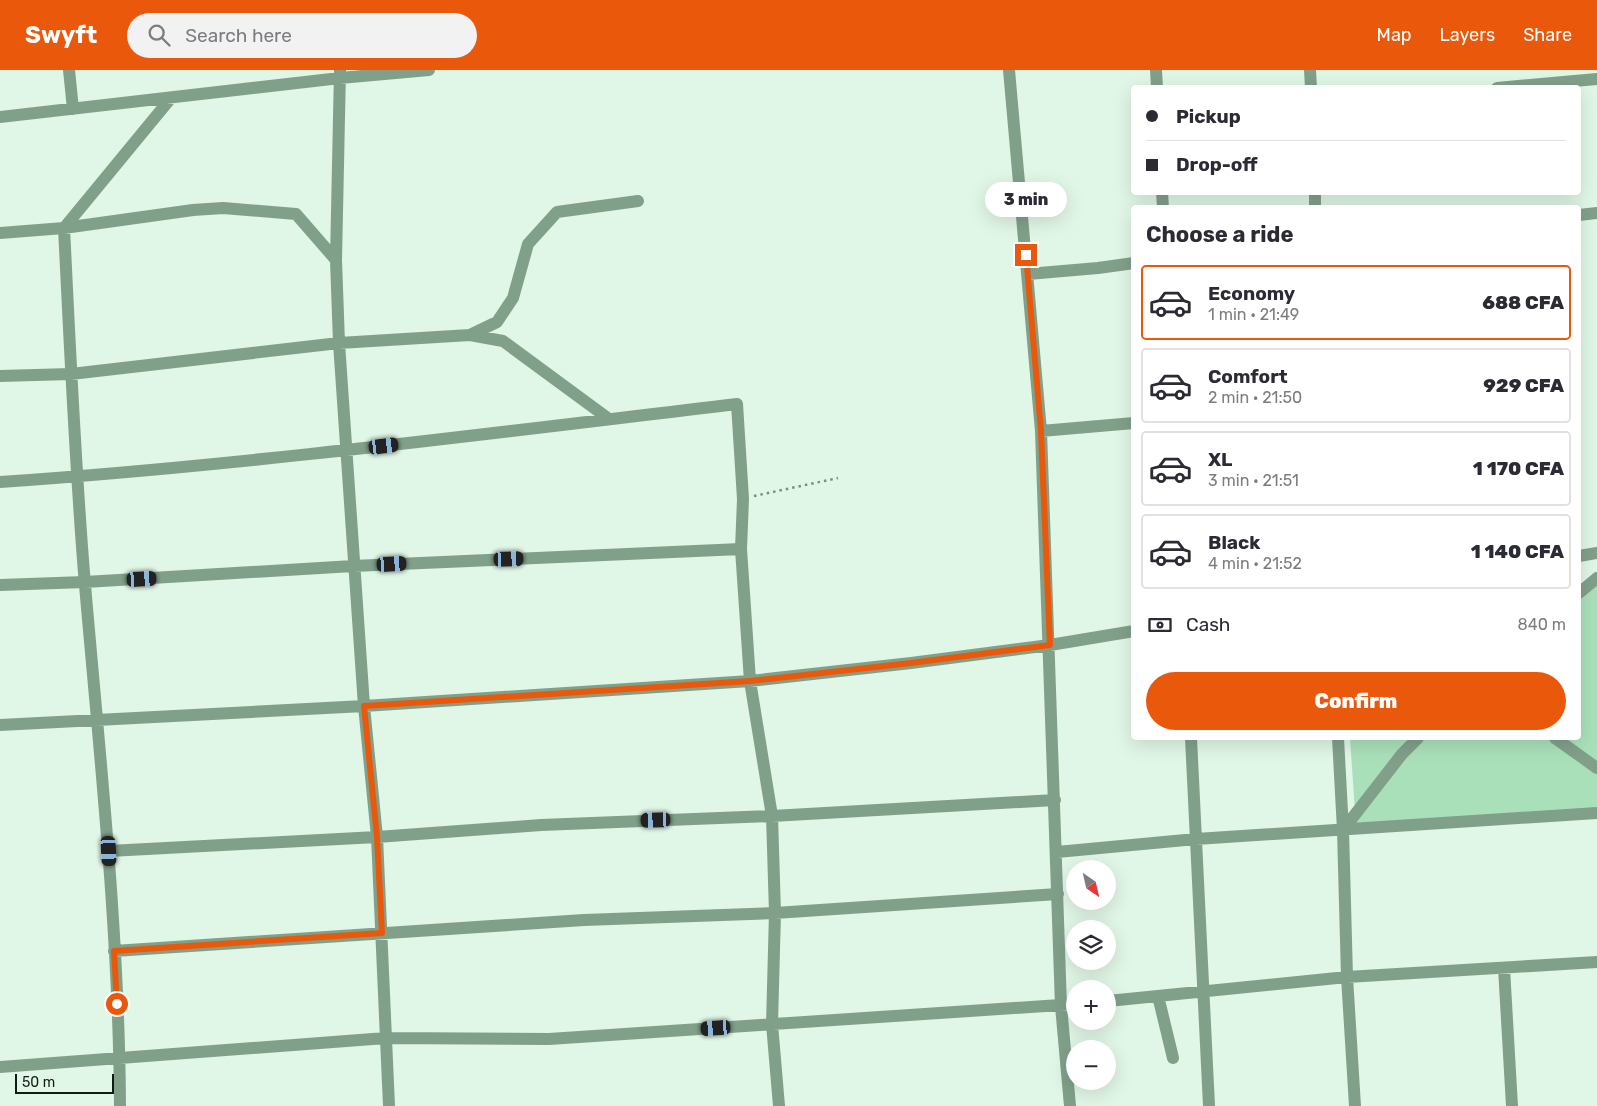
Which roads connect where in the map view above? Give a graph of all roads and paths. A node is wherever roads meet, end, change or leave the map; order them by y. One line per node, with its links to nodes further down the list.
1 (69, 70): 12 (street)
2 (429, 70): 6 (street)
3 (1008, 70): 21 (street)
4 (1156, 70): 8 (street)
5 (1310, 70): 9 (street)
6 (340, 74): 11 (street); 19 (street)
7 (1597, 79): 10 (street)
8 (1157, 85)
9 (1310, 85)
10 (1531, 85)
11 (170, 98): 12 (street); 17 (street)
12 (74, 109): 13 (street)
13 (0, 117)
14 (638, 201): 22 (street)
15 (1597, 213): 16 (street)
16 (1581, 214)
17 (64, 228): 18 (street); 19 (street); 24 (street)
18 (0, 233)
19 (336, 260): 23 (street)
20 (1131, 263): 21 (street)
21 (1028, 274): 28 (street)
22 (470, 335): 23 (street); 26 (street)
23 (340, 343): 24 (street); 29 (street)
24 (71, 374): 25 (street); 30 (street)
25 (0, 376)
26 (609, 419): 29 (street); 33 (street)
27 (1131, 423): 28 (street)
28 (1041, 431): 43 (street)
29 (346, 450): 30 (street); 37 (street)
30 (78, 477): 32 (street); 39 (street)
31 (838, 478): 33 (path)
32 (0, 482)
33 (743, 499): 34 (street)
34 (741, 549): 37 (street); 44 (street)
35 (1597, 553): 36 (street)
36 (1581, 556)
37 (354, 566): 39 (street); 45 (street)
38 (1597, 578): 41 (street)
39 (85, 582): 40 (street); 46 (street)
40 (0, 585)
41 (1581, 591)
42 (1131, 632): 43 (street)
43 (1050, 645): 44 (street); 53 (street)
44 (750, 681): 45 (street); 55 (street)
45 (364, 706): 46 (street); 57 (street)
46 (97, 719): 47 (street); 59 (street)
47 (0, 725)
48 (1191, 740): 58 (street)
49 (1338, 740): 56 (street)
50 (1416, 740): 56 (street)
51 (1558, 740): 52 (street)
52 (1597, 768)
53 (1055, 800): 55 (street); 60 (street)
54 (1597, 814): 56 (street)
55 (772, 816): 57 (street); 62 (street)
56 (1344, 830): 58 (street); 67 (street)
57 (377, 837): 59 (street); 63 (street)
58 (1196, 839): 60 (street); 68 (street)
59 (109, 851): 64 (street)
60 (1057, 852): 61 (street)
61 (1058, 894): 62 (street); 72 (street)
62 (774, 913): 63 (street); 73 (street)
63 (382, 933): 64 (street); 74 (street)
64 (114, 951): 75 (street)
65 (1597, 962): 66 (street)
66 (1504, 968): 67 (street); 84 (street)
67 (1347, 977): 68 (street); 83 (street)
68 (1204, 991): 69 (street); 82 (street)
69 (1158, 996): 70 (street); 76 (street)
70 (1116, 1000)
71 (1066, 1005): 72 (street)
72 (1061, 1006): 73 (street); 81 (street)
73 (772, 1024): 74 (street); 80 (street)
74 (386, 1038): 75 (street); 79 (street)
75 (120, 1058): 77 (street); 78 (street)
76 (1174, 1058)
77 (0, 1066)
78 (120, 1106)
79 (389, 1106)
80 (779, 1106)
81 (1069, 1106)
82 (1209, 1106)
83 (1356, 1106)
84 (1512, 1106)

